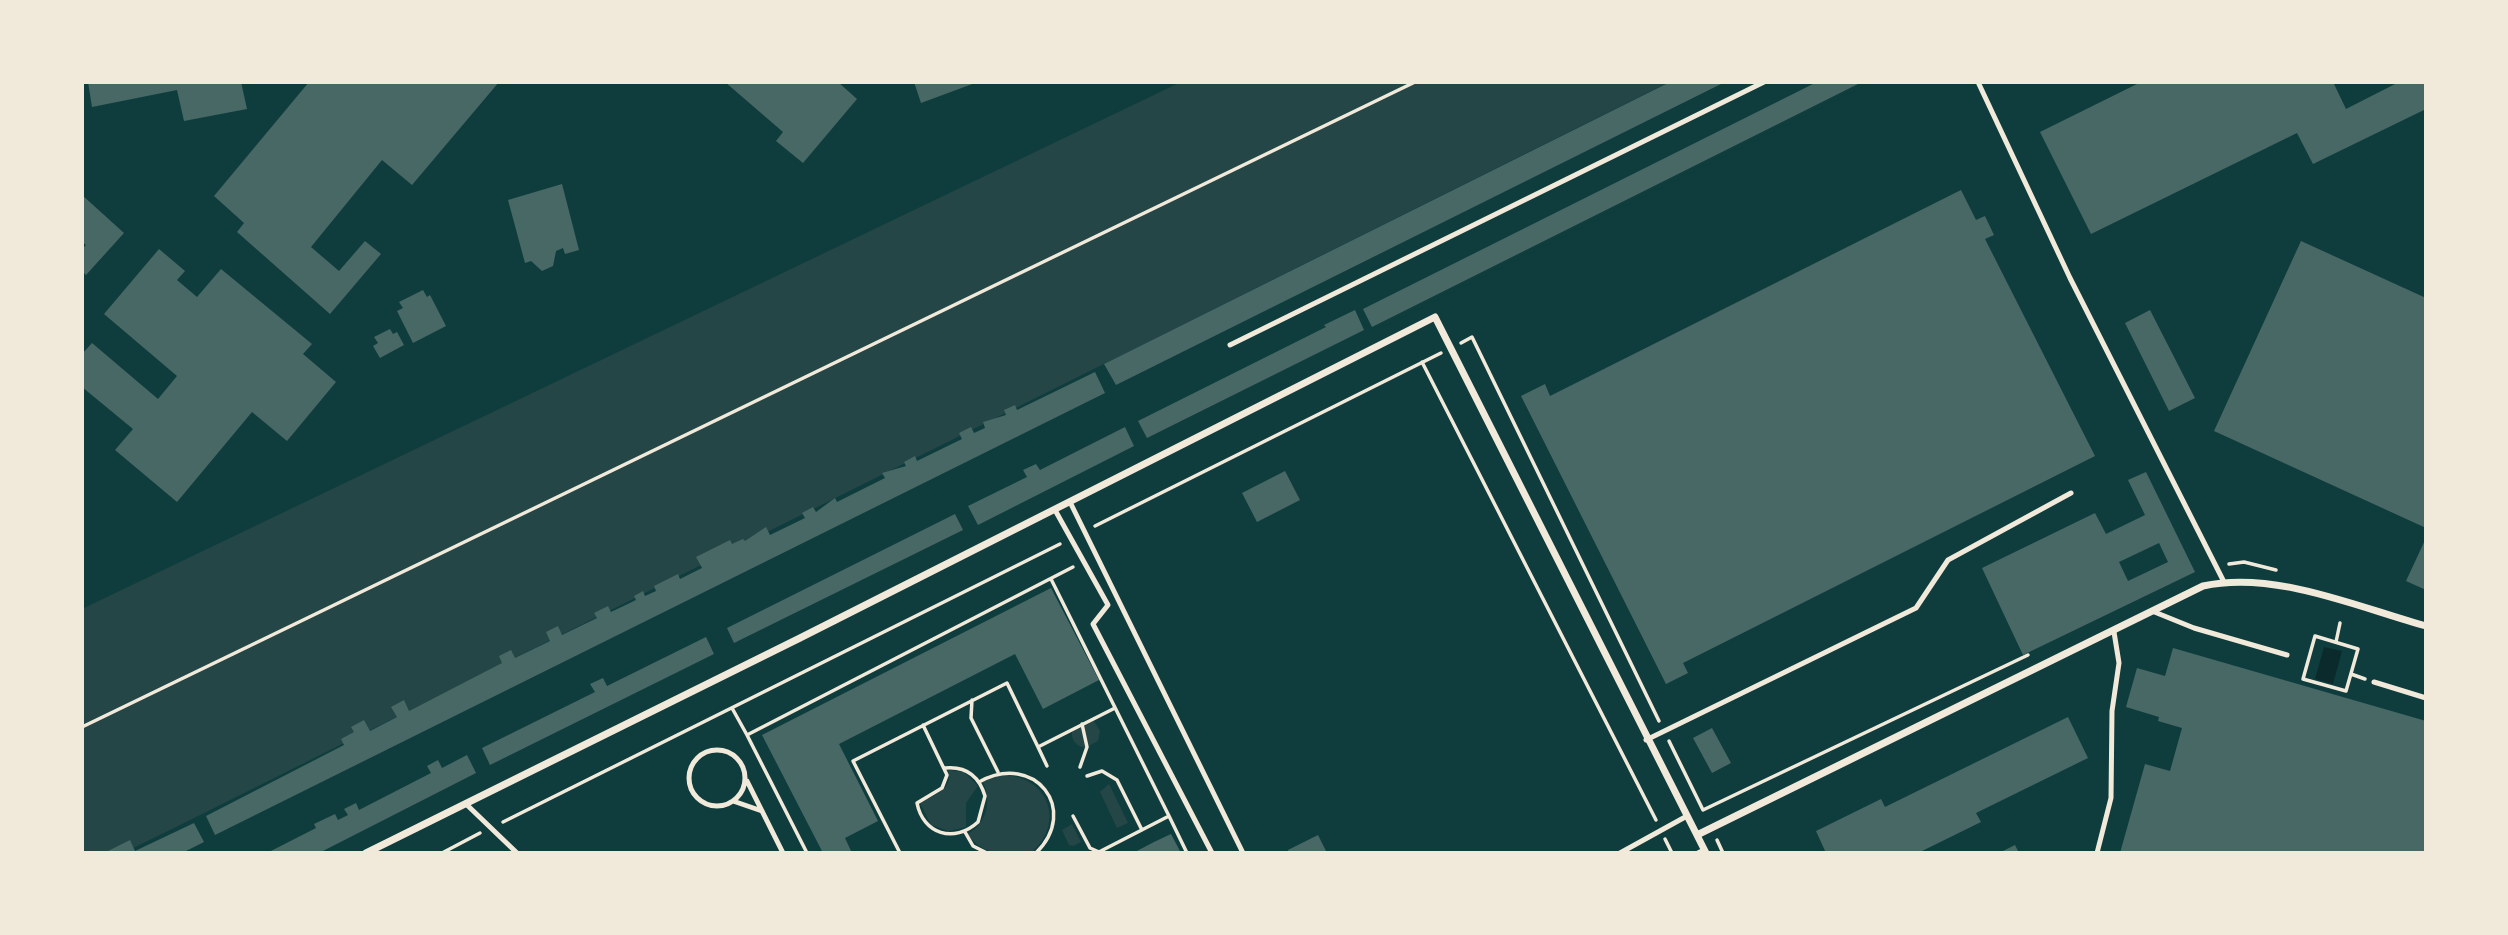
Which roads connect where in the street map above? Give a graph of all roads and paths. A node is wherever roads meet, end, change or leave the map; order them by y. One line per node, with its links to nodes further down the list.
1 (1415, 82): 28 (path)
2 (1764, 82): 4 (lane)
3 (1978, 82): 14 (lane)
4 (1230, 345)
5 (1451, 348): 6 (path); 8 (street); 29 (path); 31 (street)
6 (1422, 362): 10 (path); 49 (path)
7 (2071, 493): 29 (lane)
8 (1070, 502): 9 (street); 10 (lane)
9 (1055, 510): 11 (lane); 41 (street)
10 (1085, 531): 66 (lane)
11 (1071, 538): 12 (lane); 24 (path)
12 (1084, 562): 13 (path); 65 (lane)
13 (1051, 579): 25 (path); 30 (path)
14 (2224, 582): 15 (street); 17 (street)
15 (2152, 611): 18 (street); 20 (lane)
16 (2340, 623): 19 (path)
17 (2426, 626)
18 (2114, 632): 51 (street); 70 (lane)
19 (2336, 642): 19 (path)
20 (2287, 655)
21 (2374, 682): 22 (lane)
22 (2426, 698)
23 (972, 700): 27 (path); 32 (path); 36 (path)
24 (732, 708): 30 (path); 47 (path)
25 (1115, 708): 26 (path); 45 (path)
26 (1082, 724): 32 (path); 34 (path)
27 (923, 725): 35 (path); 61 (path)
28 (82, 727)
29 (1664, 731): 31 (lane); 42 (path)
30 (747, 736): 60 (path)
31 (1646, 740): 46 (street)
32 (1038, 747): 33 (path)
33 (1047, 766)
34 (1080, 767)
35 (946, 768): 39 (path); 50 (path)
36 (998, 772): 39 (path); 63 (path)
37 (1087, 776): 48 (path)
38 (746, 779): 40 (lane); 40 (lane); 43 (lane)
39 (979, 782): 50 (path)
40 (733, 802): 43 (lane)
41 (466, 804): 47 (lane); 56 (street)
42 (1703, 810)
43 (762, 811): 59 (lane)
44 (1073, 816): 54 (path)
45 (1169, 816): 48 (path); 64 (path)
46 (1686, 816): 49 (lane); 51 (street)
47 (491, 828): 57 (path); 58 (lane)
48 (1142, 830): 54 (path)
49 (1661, 830): 67 (lane); 68 (path)
50 (965, 832): 53 (path)
51 (1697, 835): 55 (street)
52 (1717, 841): 69 (path)
53 (975, 851): 62 (path)
54 (1098, 852)
55 (1703, 852)
56 (366, 853)
57 (442, 853)
58 (517, 853)
59 (783, 853)
60 (807, 853)
61 (900, 853)
62 (987, 853)
63 (1036, 853)
64 (1187, 853)
65 (1212, 853)
66 (1243, 853)
67 (1620, 853)
68 (1672, 853)
69 (1723, 853)
70 (2097, 853)

